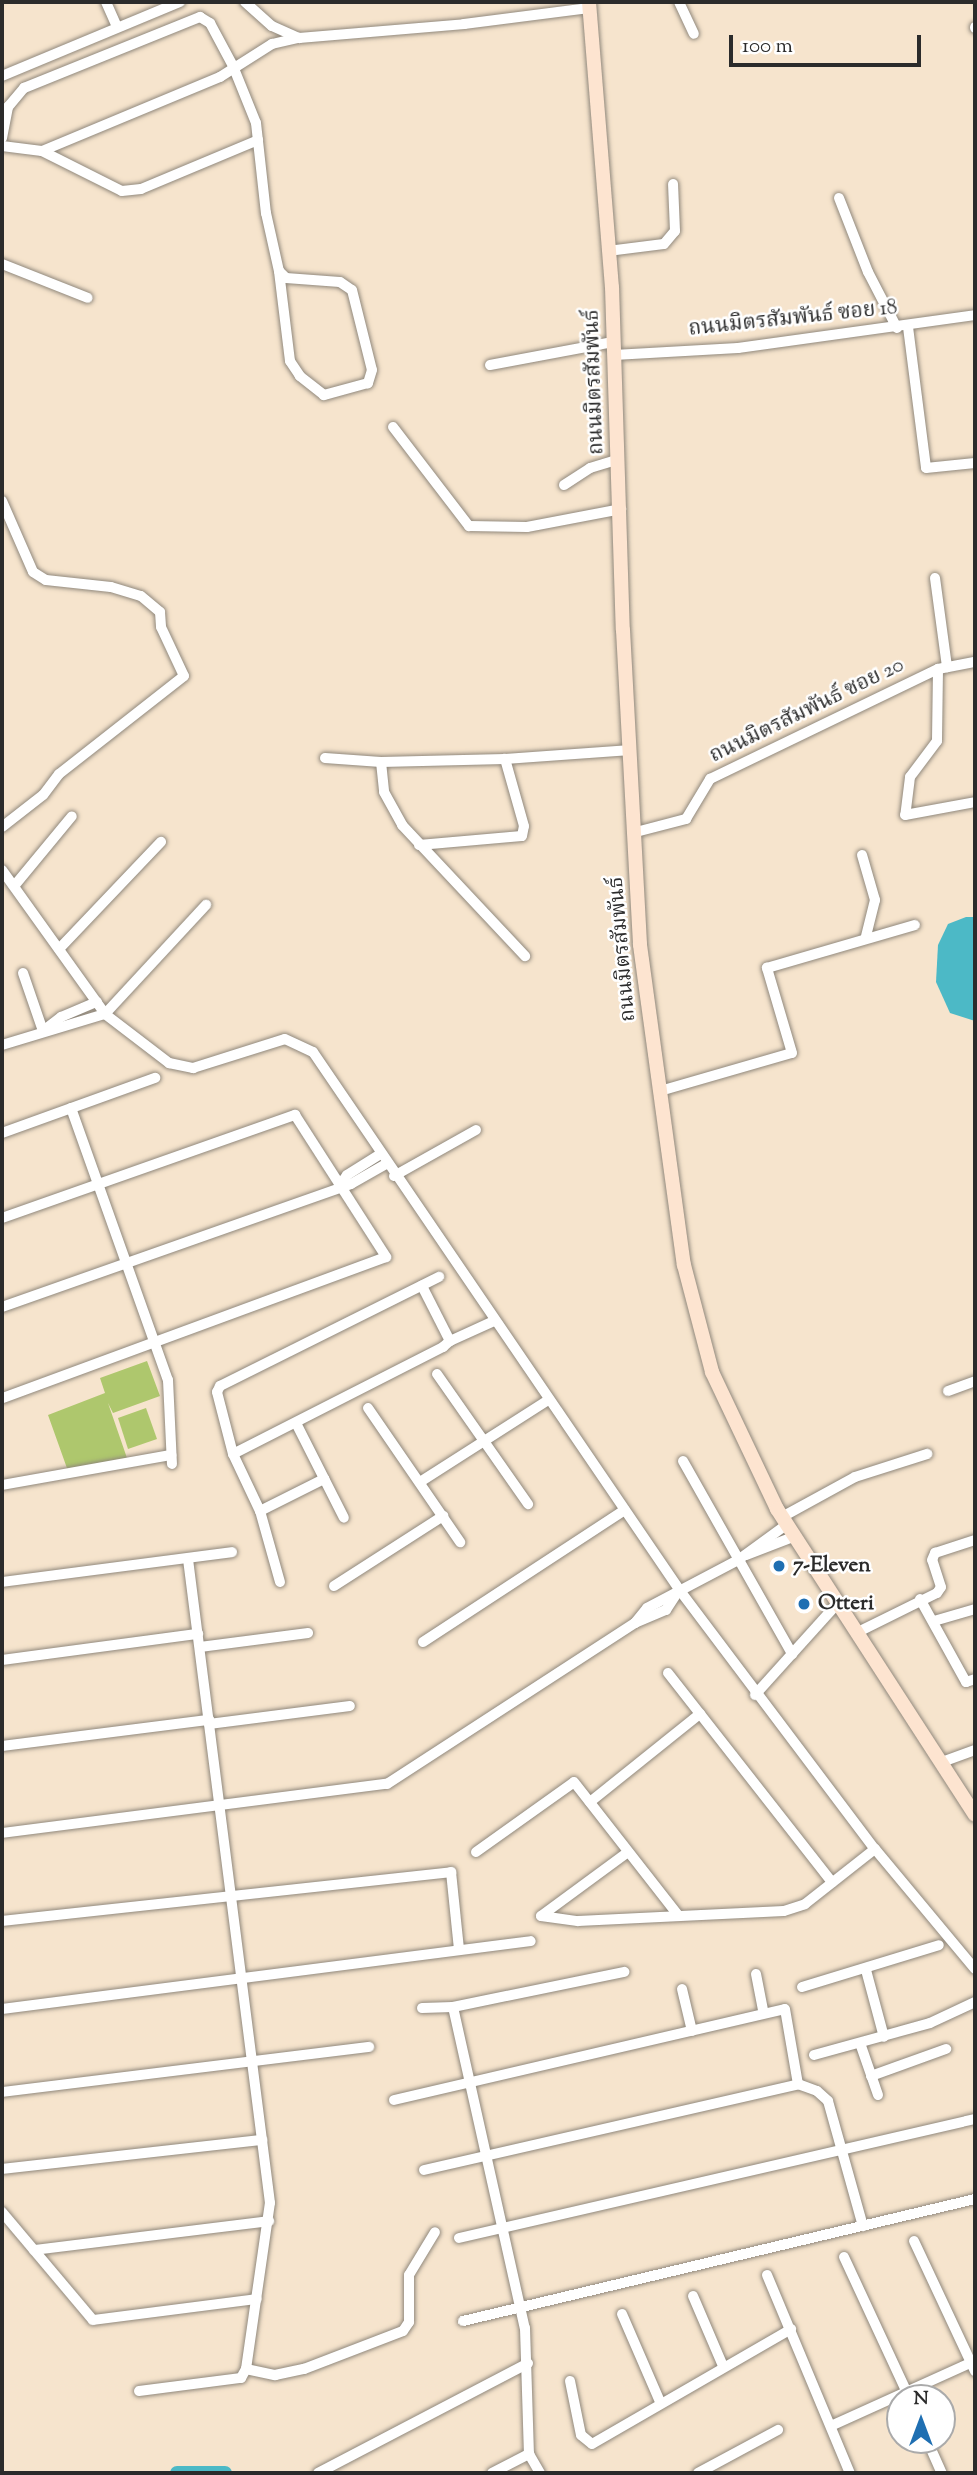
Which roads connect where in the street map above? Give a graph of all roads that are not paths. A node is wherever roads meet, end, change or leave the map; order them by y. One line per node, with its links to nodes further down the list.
1 (106, 2): 6 (street)
2 (180, 2): 6 (street)
3 (246, 2): 8 (street)
4 (679, 2): 7 (street)
5 (589, 5): 8 (street); 17 (street, ถนนมิตรสัมพันธ์)
6 (117, 27): 10 (street)
7 (694, 34)
8 (299, 38): 9 (street)
9 (233, 66): 11 (street); 12 (street); 14 (street)
10 (2, 76)
11 (2, 138)
12 (258, 140): 14 (street); 19 (street)
13 (2, 146): 14 (street)
14 (42, 151)
15 (673, 184): 17 (street)
16 (839, 198): 22 (street)
17 (608, 251): 23 (street, ถนนมิตรสัมพันธ์)
18 (2, 264): 20 (street)
19 (279, 271): 19 (street)
20 (88, 298)
21 (975, 315): 22 (street, ถนนมิตรสัมพันธ์ ซอย 18)
22 (903, 327): 23 (street, ถนนมิตรสัมพันธ์ ซอย 18); 27 (street)
23 (613, 348): 24 (street, ถนนมิตรสัมพันธ์ ซอย 18); 26 (street, ถนนมิตรสัมพันธ์)
24 (490, 365)
25 (393, 427): 30 (street)
26 (619, 459): 28 (street); 30 (street, ถนนมิตรสัมพันธ์)
27 (975, 463)
28 (564, 485)
29 (2, 501): 40 (street)
30 (621, 509): 34 (street, ถนนมิตรสัมพันธ์)
31 (935, 578): 33 (street)
32 (975, 662): 33 (street, ถนนมิตรสัมพันธ์ ซอย 20)
33 (943, 668): 38 (street); 41 (street, ถนนมิตรสัมพันธ์ ซอย 20)
34 (631, 750): 36 (street); 41 (street, ถนนมิตรสัมพันธ์)
35 (325, 758): 37 (street)
36 (505, 759): 37 (street); 43 (street)
37 (381, 762): 43 (street)
38 (975, 802)
39 (72, 816): 46 (street)
40 (2, 827)
41 (636, 832): 58 (street, ถนนมิตรสัมพันธ์)
42 (161, 842): 50 (street)
43 (419, 845): 51 (street)
44 (862, 855): 49 (street)
45 (2, 870): 46 (street)
46 (15, 885): 50 (street)
47 (206, 905): 54 (street)
48 (915, 925): 49 (street)
49 (866, 937): 58 (street)
50 (59, 949): 53 (street)
51 (525, 956)
52 (23, 973): 55 (street)
53 (97, 1002): 54 (street); 55 (street)
54 (105, 1014): 55 (street); 62 (street)
55 (43, 1031): 56 (street)
56 (2, 1045)
57 (155, 1078): 59 (street)
58 (660, 1091): 93 (street, ถนนมิตรสัมพันธ์)
59 (71, 1108): 61 (street); 64 (street)
60 (476, 1130): 63 (street)
61 (2, 1133)
62 (384, 1159): 63 (street); 65 (street)
63 (394, 1176): 71 (street)
64 (98, 1184): 65 (street); 66 (street); 67 (street)
65 (340, 1185): 67 (street); 73 (street)
66 (2, 1218)
67 (128, 1262): 70 (street); 73 (street)
68 (439, 1277): 69 (street)
69 (422, 1286): 72 (street); 82 (street)
70 (2, 1307)
71 (492, 1319): 72 (street); 77 (street)
72 (450, 1340): 80 (street)
73 (156, 1344): 78 (street); 87 (street)
74 (437, 1374): 81 (street)
75 (975, 1381): 76 (street)
76 (948, 1391)
77 (546, 1397): 81 (street); 89 (street)
78 (2, 1398)
79 (368, 1408): 86 (street)
80 (296, 1423): 82 (street); 85 (street)
81 (482, 1440): 86 (street); 88 (street)
82 (233, 1454): 90 (street)
83 (927, 1454): 93 (street)
84 (682, 1461): 97 (street)
85 (324, 1479): 90 (street); 92 (street)
86 (419, 1482): 91 (street)
87 (2, 1485)
88 (528, 1504)
89 (625, 1510): 102 (street); 110 (street)
90 (260, 1511): 100 (street)
91 (443, 1516): 95 (street); 101 (street)
92 (344, 1518)
93 (787, 1527): 97 (street); 104 (street, ถนนมิตรสัมพันธ์)
94 (975, 1540): 103 (street)
95 (460, 1542)
96 (232, 1552): 98 (street)
97 (742, 1558): 102 (street); 112 (street)
98 (188, 1559): 99 (street); 109 (street)
99 (2, 1582)
100 (280, 1582)
101 (334, 1586)
102 (678, 1594): 116 (street); 124 (street)
103 (920, 1599): 106 (street); 108 (street)
104 (836, 1605): 108 (street, ถนนมิตรสัมพันธ์); 112 (street)
105 (975, 1609): 106 (street)
106 (934, 1621): 115 (street)
107 (308, 1633): 111 (street)
108 (856, 1633): 122 (street, ถนนมิตรสัมพันธ์)
109 (198, 1634): 111 (street); 113 (street)
110 (424, 1642)
111 (200, 1647): 119 (street)
112 (792, 1654): 116 (street)
113 (2, 1660)
114 (668, 1672): 118 (street)
115 (975, 1679)
116 (755, 1695): 127 (street)
117 (350, 1706): 119 (street)
118 (700, 1714): 123 (street); 130 (street)
119 (209, 1722): 120 (street); 124 (street)
120 (2, 1746)
121 (975, 1750): 122 (street)
122 (942, 1762): 125 (street, ถนนมิตรสัมพันธ์)
123 (590, 1802): 128 (street); 129 (street)
124 (220, 1807): 126 (street); 131 (street)
125 (975, 1815)
126 (2, 1833)
127 (875, 1849): 130 (street); 137 (street)
128 (476, 1852)
129 (628, 1852): 132 (street); 132 (street)
130 (832, 1882): 132 (street)
131 (231, 1895): 133 (street); 136 (street); 141 (street)
132 (678, 1915)
133 (2, 1921)
134 (531, 1941): 136 (street)
135 (939, 1945): 138 (street)
136 (459, 1950): 141 (street)
137 (975, 1969)
138 (866, 1970): 142 (street); 150 (street)
139 (624, 1972): 145 (street)
140 (756, 1974): 148 (street)
141 (242, 1980): 147 (street); 155 (street)
142 (802, 1987)
143 (682, 1989): 149 (street)
144 (975, 2002): 150 (street)
145 (453, 2007): 146 (street); 157 (street)
146 (422, 2008)
147 (2, 2009)
148 (763, 2011): 149 (street); 158 (street)
149 (692, 2031): 157 (street)
150 (884, 2036): 151 (street)
151 (860, 2043): 154 (street); 156 (street)
152 (369, 2047): 155 (street)
153 (946, 2049): 156 (street)
154 (814, 2055)
155 (252, 2060): 159 (street); 163 (street)
156 (871, 2076): 160 (street)
157 (470, 2083): 161 (street); 165 (street)
158 (798, 2084): 164 (street); 165 (street)
159 (2, 2092)
160 (878, 2095)
161 (394, 2100)
162 (975, 2119): 164 (street)
163 (262, 2140): 166 (street); 170 (street)
164 (844, 2147): 171 (street); 172 (street)
165 (486, 2155): 167 (street); 172 (street)
166 (2, 2169)
167 (424, 2170)
168 (975, 2199): 171 (street)
169 (2, 2212): 176 (street)
170 (269, 2221): 176 (street); 180 (street)
171 (863, 2225): 181 (street)
172 (502, 2227): 174 (street); 181 (street)
173 (435, 2232): 188 (street)
174 (459, 2238)
175 (914, 2241): 187 (street)
176 (34, 2249): 180 (street)
177 (844, 2257): 190 (street)
178 (767, 2275): 184 (street)
179 (692, 2296): 186 (street)
180 (257, 2299): 188 (street)
181 (520, 2306): 183 (street); 185 (street)
182 (622, 2314): 193 (street)
183 (463, 2321)
184 (791, 2329): 186 (street); 195 (street)
185 (528, 2363): 197 (street); 199 (street)
186 (723, 2365): 193 (street)
187 (974, 2365): 191 (street)
188 (246, 2369): 192 (street)
189 (569, 2381): 193 (street)
190 (903, 2384)
191 (932, 2384)
192 (139, 2390)
193 (660, 2402)
194 (886, 2404): 195 (street)
195 (832, 2425): 203 (street)
196 (778, 2430): 202 (street)
197 (529, 2454): 200 (street); 201 (street)
198 (933, 2454): 204 (street)
199 (318, 2473)
200 (492, 2473)
201 (540, 2473)
202 (698, 2473)
203 (850, 2473)
204 (942, 2473)

